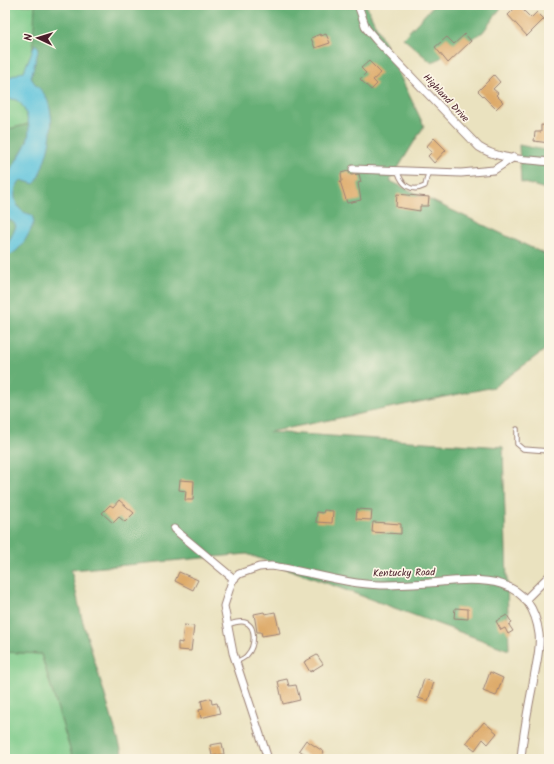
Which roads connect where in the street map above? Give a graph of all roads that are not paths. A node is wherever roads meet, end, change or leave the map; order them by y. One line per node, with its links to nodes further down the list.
1 (358, 5): 2 (street, Highland Drive)
2 (514, 157): 3 (street, Highland Drive); 6 (street)
3 (549, 162)
4 (353, 169): 5 (street)
5 (398, 172): 6 (street); 6 (lane)
6 (428, 173)
7 (517, 429): 8 (lane)
8 (549, 451)
9 (174, 529): 11 (street)
10 (549, 576): 12 (street)
11 (234, 579): 12 (street, Kentucky Road); 13 (street)
12 (525, 600): 16 (street, Kentucky Road)
13 (227, 626): 14 (street); 14 (lane)
14 (236, 662): 15 (street)
15 (268, 759)
16 (521, 759)

